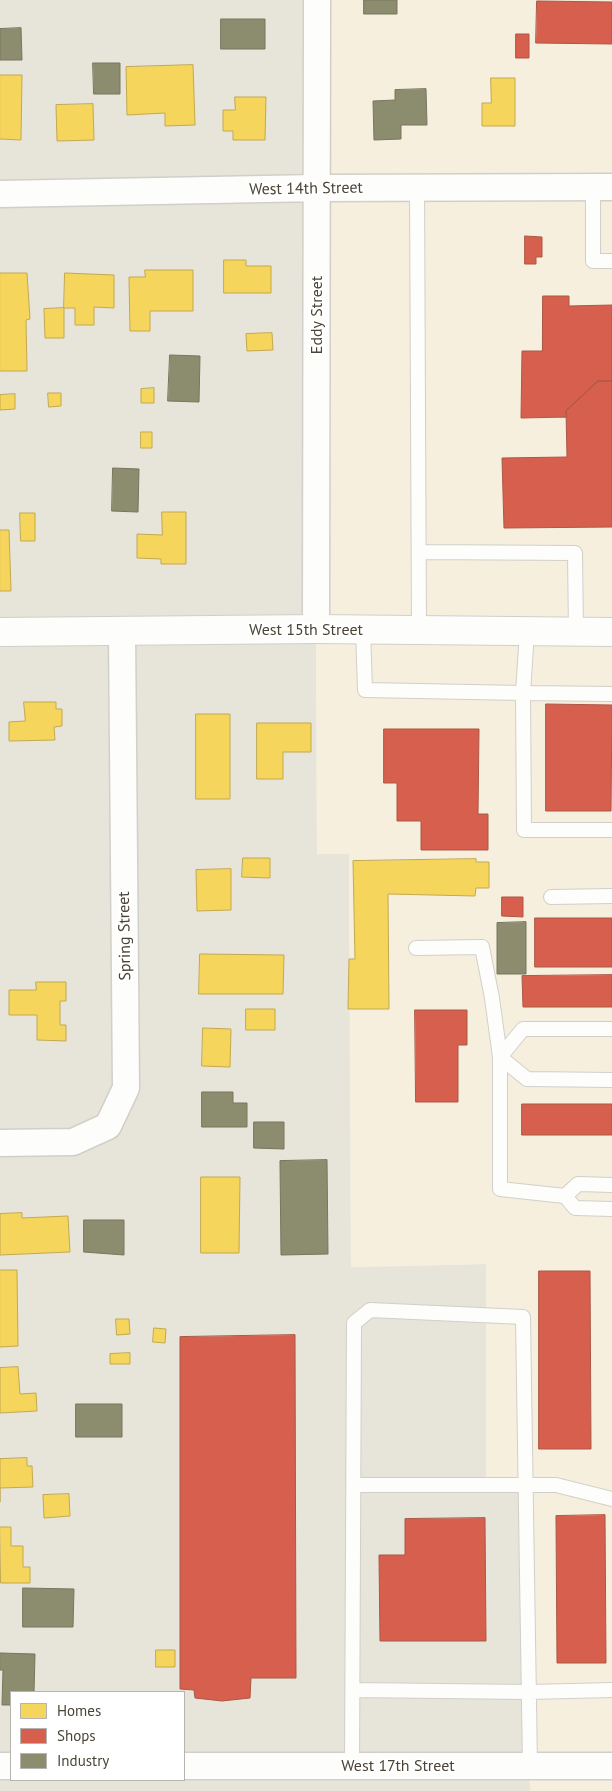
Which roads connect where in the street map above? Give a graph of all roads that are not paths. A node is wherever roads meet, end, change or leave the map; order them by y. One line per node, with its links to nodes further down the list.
1 (317, 0): 2 (street, Eddy Street)
2 (317, 188): 3 (street, West 14th Street); 5 (street, West 14th Street); 8 (street, Eddy Street)
3 (417, 188): 4 (street, West 14th Street); 7 (lane)
4 (602, 188): 6 (lane)
5 (0, 194)
6 (612, 261)
7 (419, 552): 10 (lane); 14 (lane)
8 (316, 629): 9 (street, West 15th Street); 11 (street, West 15th Street)
9 (363, 630): 10 (street, West 15th Street); 16 (lane)
10 (419, 630): 12 (street, West 15th Street)
11 (122, 631): 13 (street, West 15th Street); 25 (street, Spring Street)
12 (527, 631): 14 (street, West 15th Street); 16 (lane)
13 (0, 632)
14 (576, 632): 15 (street, West 15th Street)
15 (612, 632)
16 (523, 693): 17 (lane); 18 (lane)
17 (612, 694)
18 (612, 830)
19 (612, 896): 20 (lane)
20 (551, 897)
21 (416, 948): 23 (lane)
22 (612, 1029): 23 (lane)
23 (500, 1057): 24 (lane); 27 (lane)
24 (612, 1080)
25 (0, 1143)
26 (612, 1185): 27 (lane)
27 (565, 1196): 28 (lane)
28 (612, 1209)
29 (354, 1486): 30 (lane); 30 (lane); 32 (lane)
30 (526, 1486): 31 (lane); 34 (lane)
31 (612, 1499)
32 (353, 1690): 34 (lane); 36 (lane)
33 (612, 1690): 34 (lane)
34 (529, 1692): 37 (lane)
35 (185, 1766): 36 (street, West 17th Street)
36 (352, 1766): 37 (street, West 17th Street)
37 (530, 1766): 38 (street, West 17th Street)
38 (612, 1766)

